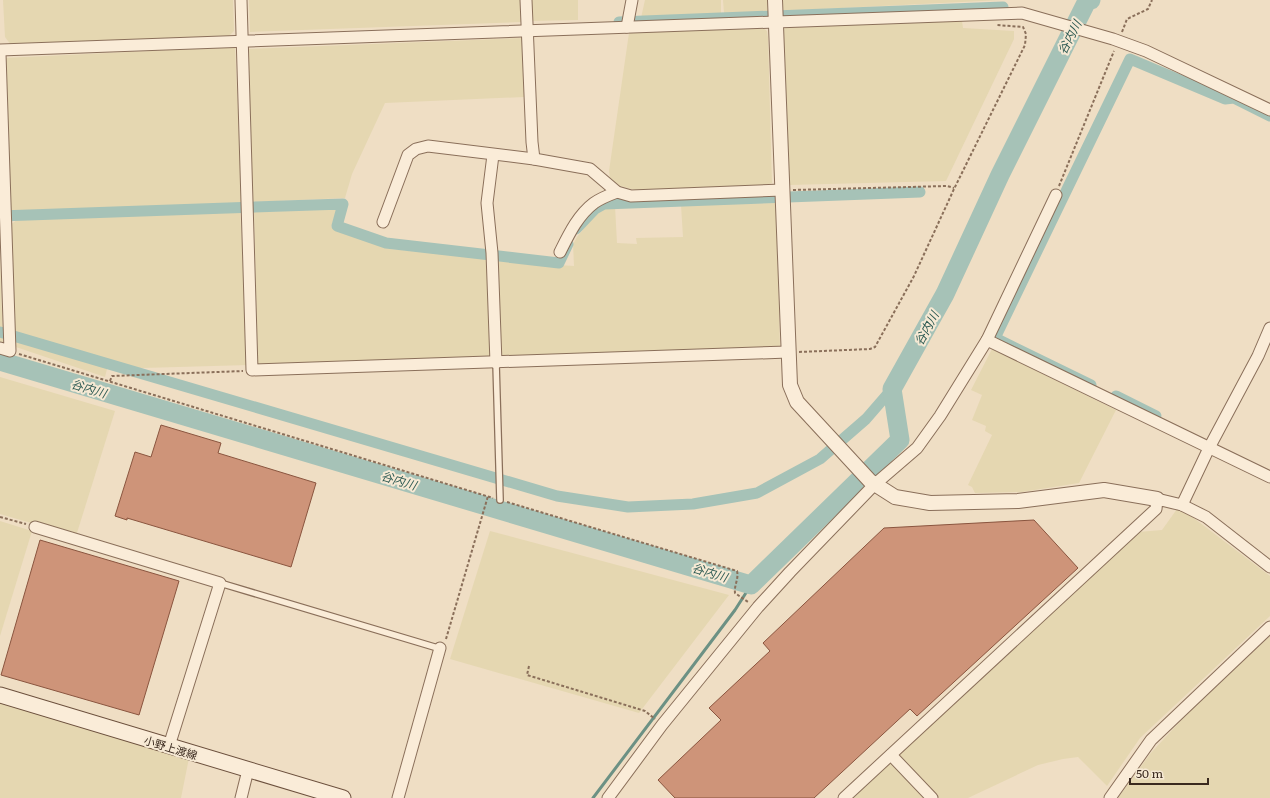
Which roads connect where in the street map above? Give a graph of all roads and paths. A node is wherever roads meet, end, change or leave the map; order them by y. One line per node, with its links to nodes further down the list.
1 (242, 0): 11 (street)
2 (526, 0): 9 (street)
3 (632, 0): 8 (street)
4 (775, 0): 6 (street)
5 (1152, 0): 10 (path)
6 (776, 21): 8 (street); 10 (street); 18 (street)
7 (994, 25): 17 (path)
8 (627, 27): 9 (street)
9 (527, 31): 11 (street); 16 (street)
10 (1115, 40): 14 (street); 20 (path)
11 (243, 42): 12 (street); 28 (street)
12 (0, 50)
13 (0, 54): 25 (street)
14 (1270, 110)
15 (493, 155): 16 (street); 21 (street); 27 (street)
16 (534, 159): 19 (street)
17 (954, 188): 18 (path); 26 (path)
18 (782, 190): 19 (street); 26 (street)
19 (617, 192): 22 (street)
20 (1056, 195): 24 (street)
21 (383, 222)
22 (560, 252)
23 (1270, 328): 30 (street)
24 (987, 340): 30 (street); 32 (street)
25 (5, 349): 29 (path)
26 (788, 352): 27 (street); 32 (street)
27 (496, 363): 28 (street); 35 (lane)
28 (252, 370): 29 (path)
29 (110, 381): 33 (path)
30 (1209, 448): 31 (street); 36 (street)
31 (1270, 477)
32 (872, 483): 34 (street); 53 (street)
33 (488, 498): 35 (path); 43 (path)
34 (1156, 499): 36 (street); 48 (street)
35 (500, 500): 41 (path)
36 (1182, 505): 39 (street)
37 (0, 517): 38 (path)
38 (35, 527): 40 (street)
39 (1270, 567)
40 (220, 583): 43 (lane); 47 (street)
41 (753, 605)
42 (1270, 627): 56 (street)
43 (441, 649): 52 (street)
44 (529, 666): 46 (path)
45 (0, 695): 47 (main road, 小野上渡線)
46 (650, 715)
47 (169, 746): 49 (main road, 小野上渡線)
48 (891, 755): 54 (street); 55 (street)
49 (248, 770): 50 (street); 51 (main road, 小野上渡線)
50 (240, 798)
51 (343, 798)
52 (398, 798)
53 (608, 798)
54 (844, 798)
55 (932, 798)
56 (1110, 798)

